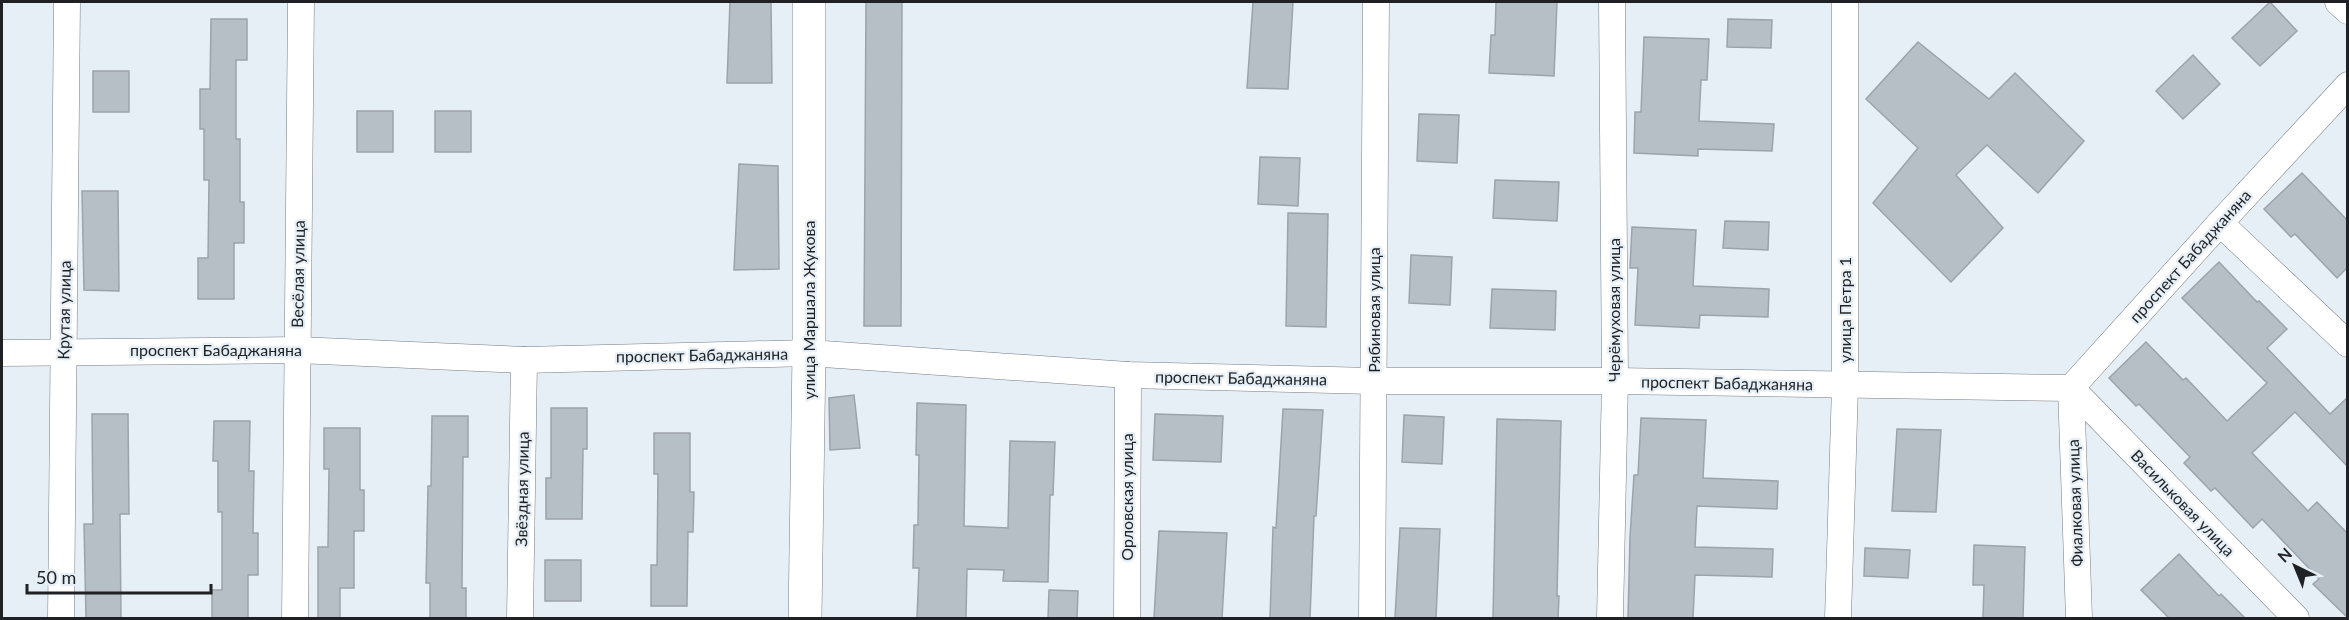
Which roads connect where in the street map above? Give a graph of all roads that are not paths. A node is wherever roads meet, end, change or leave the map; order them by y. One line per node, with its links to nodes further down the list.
1 (67, 2): 13 (street, Крутая улица)
2 (301, 2): 12 (street, Весёлая улица)
3 (809, 2): 15 (main road, улица Маршала Жукова)
4 (1376, 2): 18 (street, Рябиновая улица)
5 (1612, 2): 19 (street, Черёмуховая улица)
6 (1845, 2): 20 (street, улица Петра 1)
7 (2338, 2): 8 (street)
8 (2348, 11)
9 (2348, 85): 10 (street, проспект Бабаджаняна)
10 (2220, 223): 11 (street); 21 (street, проспект Бабаджаняна)
11 (2348, 344)
12 (298, 350): 13 (street, проспект Бабаджаняна); 16 (street, проспект Бабаджаняна); 23 (street, Весёлая улица)
13 (64, 351): 14 (street, проспект Бабаджаняна); 22 (street, Крутая улица)
14 (2, 353)
15 (809, 353): 16 (street, проспект Бабаджаняна); 17 (street, проспект Бабаджаняна); 25 (main road, улица Маршала Жукова)
16 (524, 360): 24 (street, Звёздная улица)
17 (1128, 375): 18 (street, проспект Бабаджаняна); 26 (street, Орловская улица)
18 (1373, 381): 19 (street, проспект Бабаджаняна); 27 (street, Рябиновая улица)
19 (1615, 381): 20 (street, проспект Бабаджаняна); 28 (street, Черёмуховая улица)
20 (1845, 386): 21 (street, проспект Бабаджаняна); 29 (street, улица Петра 1)
21 (2071, 388): 30 (street, Фиалковая улица); 31 (street, Васильковая улица)
22 (61, 618)
23 (295, 618)
24 (520, 618)
25 (805, 618)
26 (1127, 618)
27 (1372, 618)
28 (1610, 618)
29 (1838, 618)
30 (2079, 618)
31 (2296, 618)

